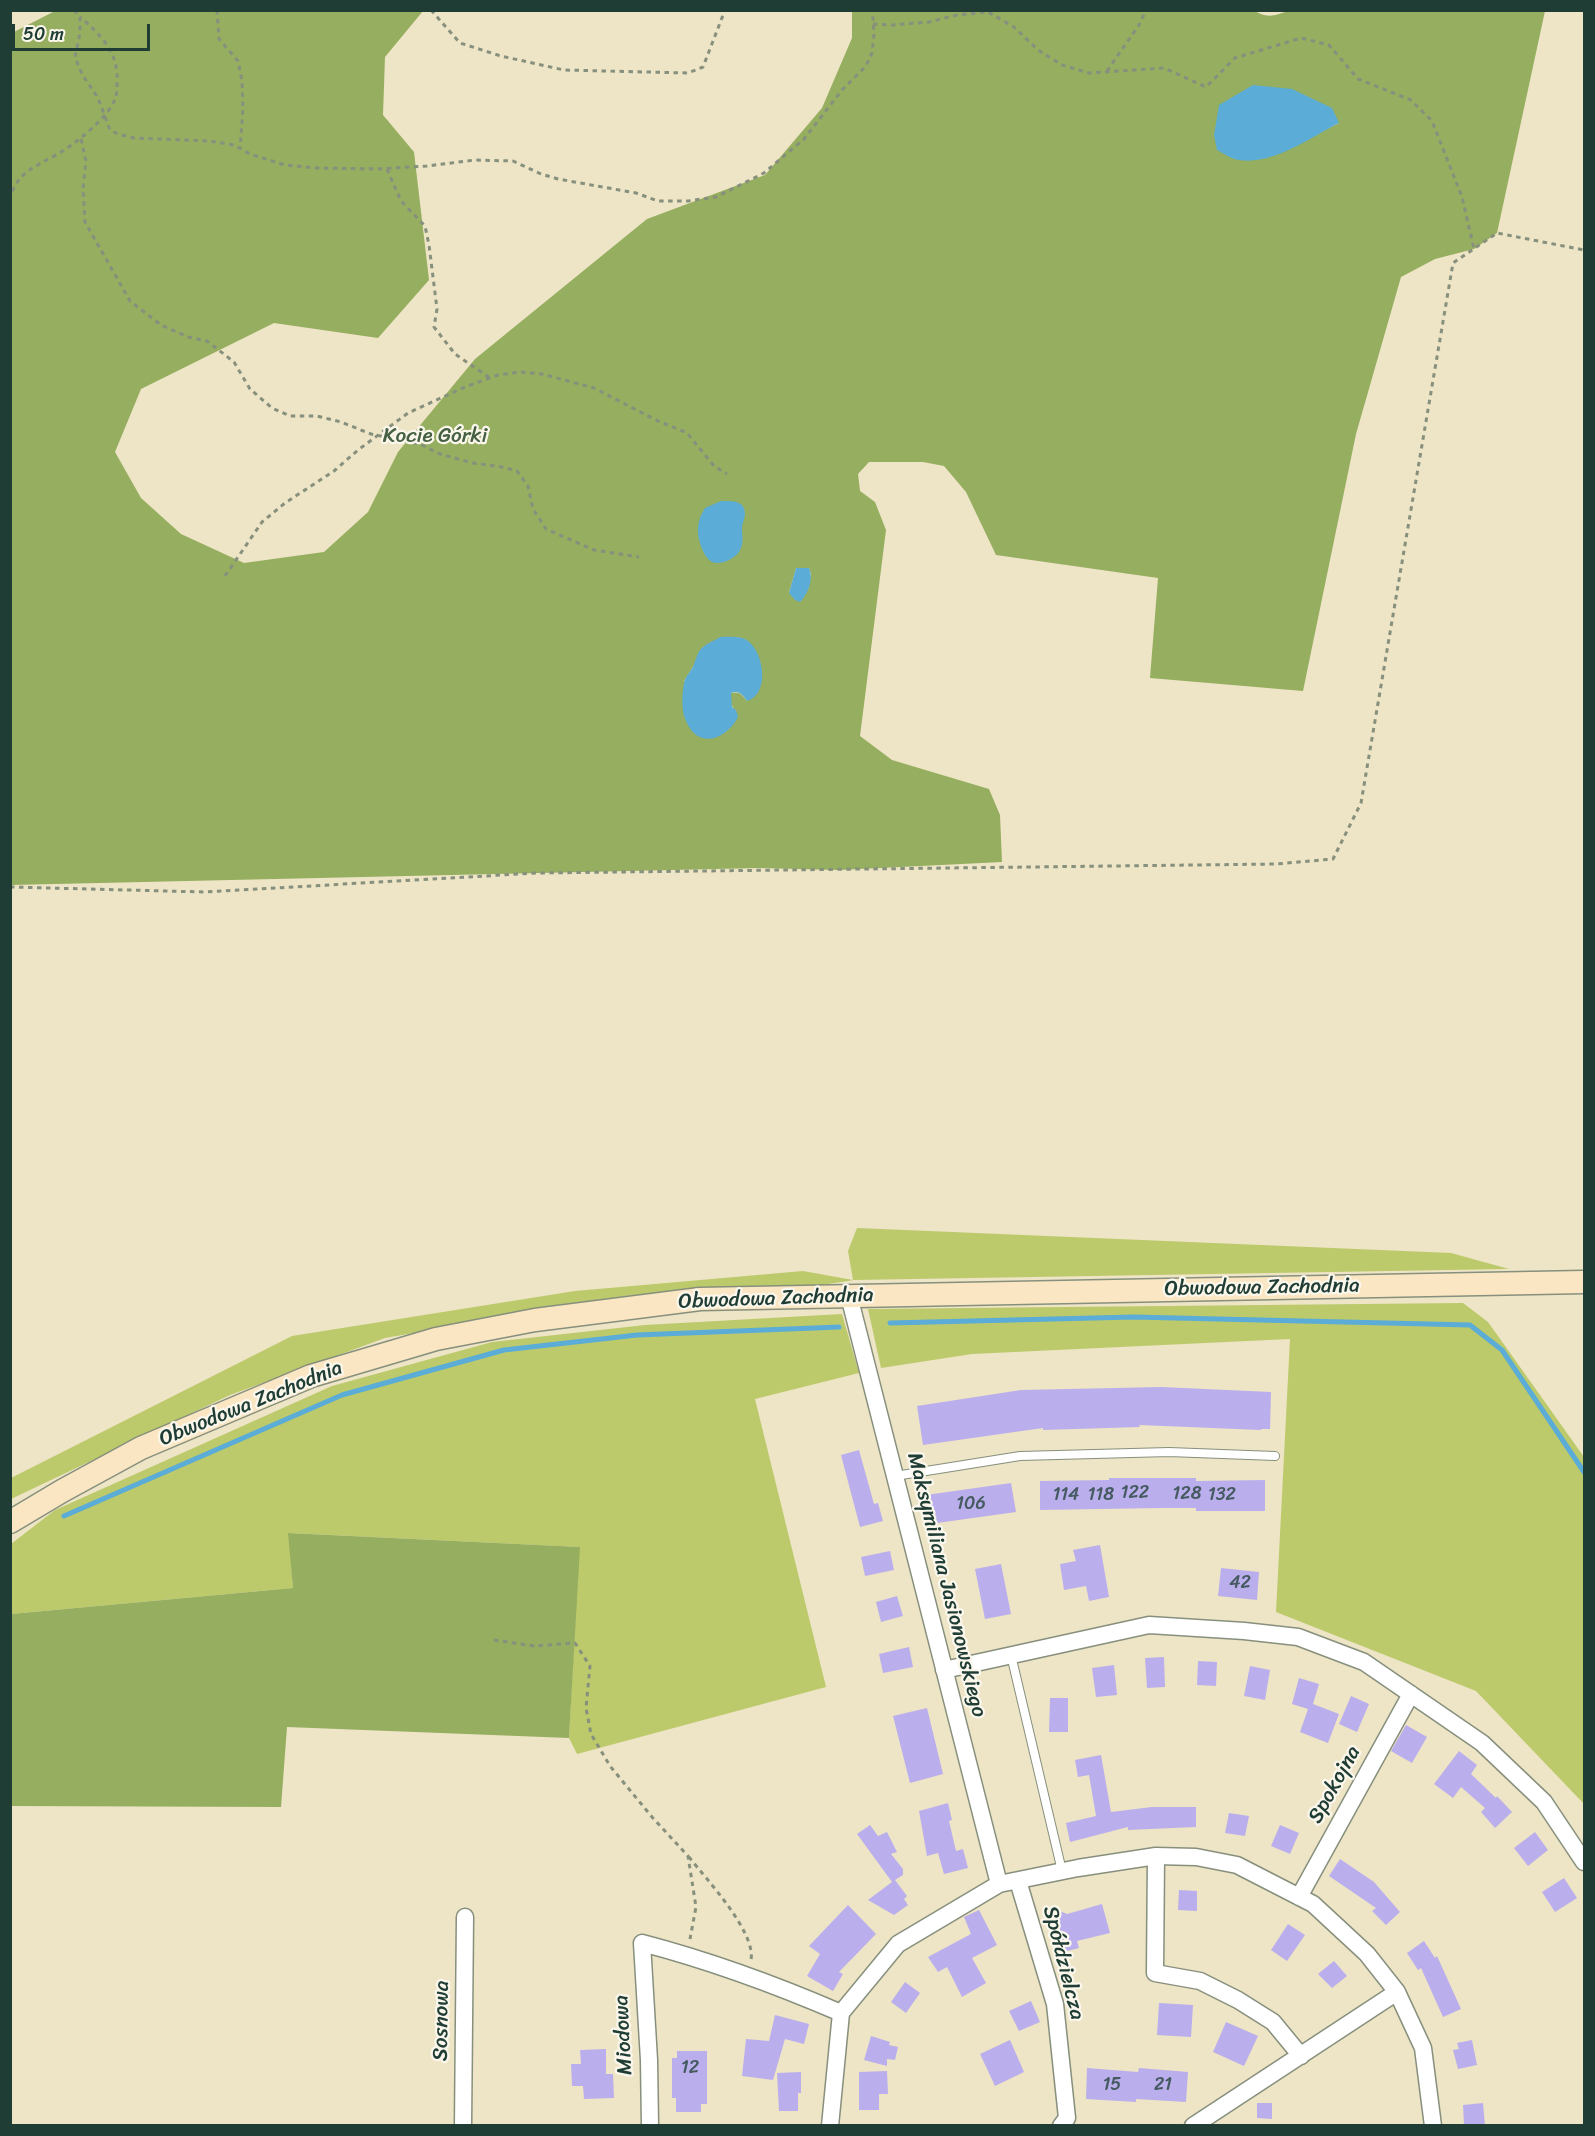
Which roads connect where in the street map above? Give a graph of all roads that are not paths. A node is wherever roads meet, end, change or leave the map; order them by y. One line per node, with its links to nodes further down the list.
1 (1584, 1282): 2 (main road, Obwodowa Zachodnia)
2 (849, 1296): 4 (street, Maksymiliana Jasionowskiego); 5 (main road, Obwodowa Zachodnia)
3 (1275, 1456): 4 (lane)
4 (895, 1476): 7 (street, Maksymiliana Jasionowskiego)
5 (10, 1522)
6 (1011, 1655): 7 (street); 8 (street); 11 (lane)
7 (944, 1670): 13 (street, Maksymiliana Jasionowskiego)
8 (1411, 1694): 10 (street); 14 (street, Spokojna)
9 (1156, 1856): 11 (street); 14 (street); 18 (street)
10 (1584, 1862)
11 (1062, 1871): 12 (street)
12 (1018, 1881): 13 (street); 22 (street, Spółdzielcza)
13 (999, 1884): 17 (street)
14 (1299, 1897): 16 (street)
15 (465, 1917): 19 (street, Sosnowa)
16 (1397, 1992): 18 (street); 24 (street)
17 (841, 2013): 20 (street, Miodowa); 21 (street)
18 (1301, 2056): 23 (street)
19 (463, 2126)
20 (650, 2126)
21 (830, 2126)
22 (1061, 2126)
23 (1193, 2126)
24 (1433, 2126)

